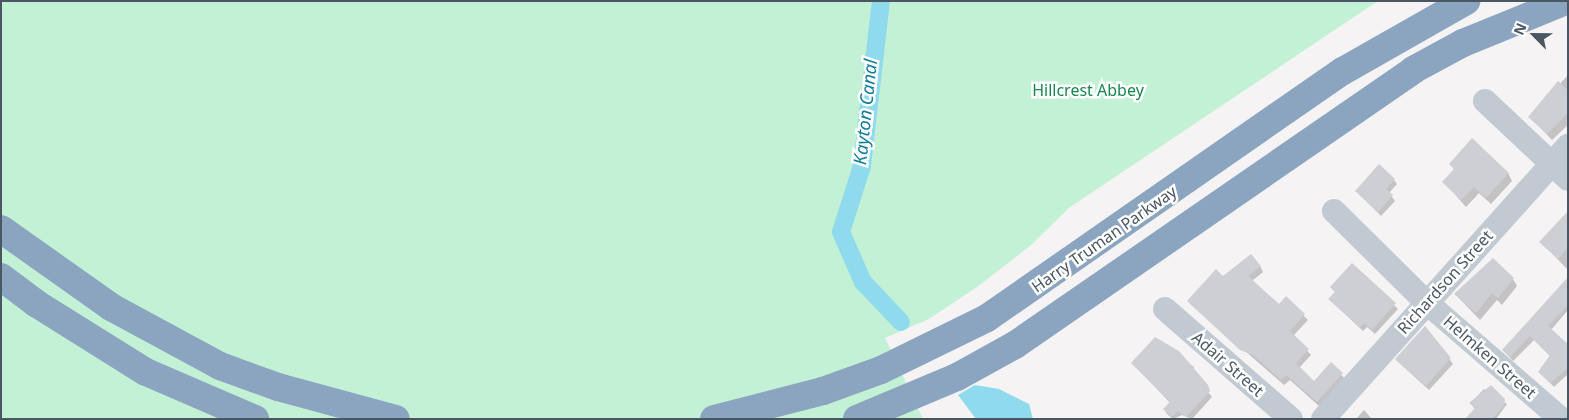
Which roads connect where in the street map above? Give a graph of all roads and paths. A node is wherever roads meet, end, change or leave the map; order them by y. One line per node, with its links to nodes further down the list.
1 (1466, 1): 13 (highway, Harry Truman Parkway)
2 (1566, 1): 14 (highway)
3 (1485, 101): 5 (street)
4 (1568, 146): 5 (street, Richardson Street)
5 (1560, 171): 9 (street, Richardson Street)
6 (1334, 211): 9 (street, Helmken Street)
7 (1, 228): 12 (highway)
8 (1, 277): 11 (highway)
9 (1426, 302): 16 (street, Richardson Street); 17 (street, Helmken Street)
10 (1165, 309): 15 (street, Adair Street)
11 (255, 419)
12 (396, 419)
13 (714, 419)
14 (857, 419)
15 (1291, 419)
16 (1323, 419)
17 (1561, 419)

